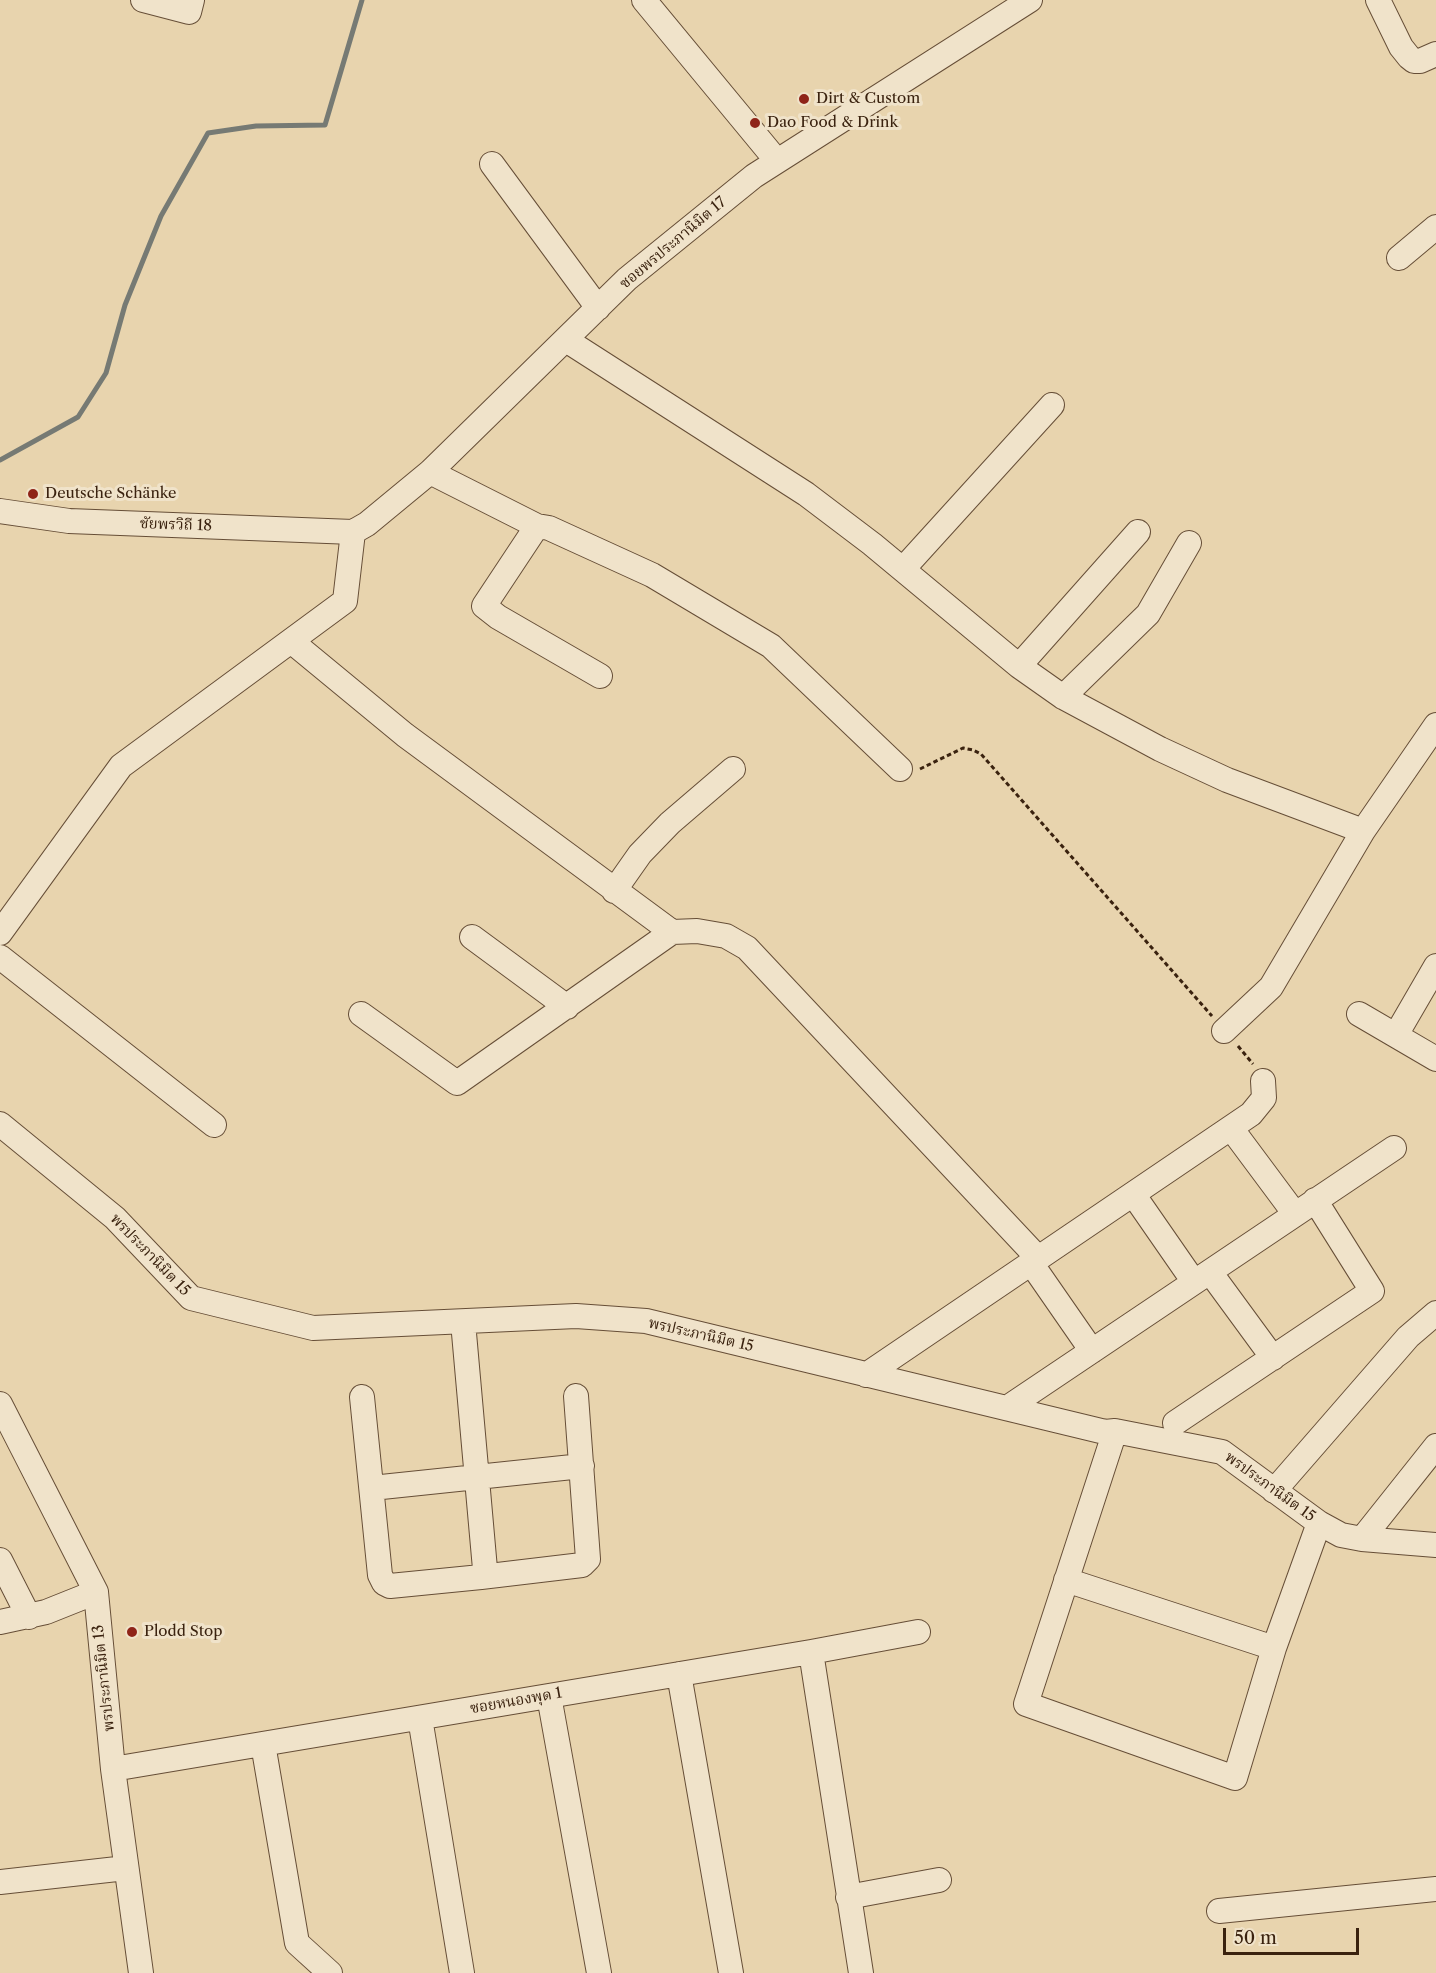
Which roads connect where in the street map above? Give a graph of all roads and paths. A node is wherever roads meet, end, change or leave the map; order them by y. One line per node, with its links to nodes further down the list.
1 (143, 0): 2 (street)
2 (192, 0)
3 (644, 0): 7 (street)
4 (1030, 0): 7 (street, ซอยพรประภานิมิต 17)
5 (1378, 0): 6 (street)
6 (1436, 54)
7 (777, 161): 11 (street, ซอยพรประภานิมิต 17)
8 (492, 164): 11 (street)
9 (1436, 227): 10 (street)
10 (1399, 258)
11 (598, 308): 12 (street, ซอยพรประภานิมิต 17)
12 (566, 339): 14 (street, ซอยพรประภานิมิต 17); 20 (street)
13 (1052, 405): 20 (street)
14 (430, 472): 16 (street); 17 (street, ซอยพรประภานิมิต 17)
15 (0, 511): 17 (street, ชัยพรวิถี 18)
16 (537, 526): 23 (street); 27 (street)
17 (353, 532): 21 (street)
18 (1137, 532): 22 (street)
19 (1189, 543): 24 (street)
20 (903, 569): 22 (street)
21 (291, 641): 29 (street); 30 (street)
22 (1019, 666): 24 (street)
23 (600, 676)
24 (1063, 697): 28 (street)
25 (1436, 725): 28 (street)
26 (733, 769): 29 (street)
27 (900, 769): 38 (path)
28 (1363, 831): 38 (street)
29 (614, 891): 31 (street)
30 (1, 930)
31 (672, 932): 35 (street); 49 (street)
32 (472, 937): 35 (street)
33 (0, 957): 43 (street)
34 (1436, 966): 39 (street)
35 (567, 1007): 36 (street)
36 (361, 1014)
37 (1359, 1014): 39 (street)
38 (1224, 1030): 41 (path)
39 (1396, 1035): 40 (street)
40 (1436, 1059)
41 (1263, 1081): 44 (street)
42 (0, 1124): 52 (street, พรประภานิมิต 15)
43 (214, 1125)
44 (1231, 1128): 46 (street); 48 (street)
45 (1394, 1148): 47 (street)
46 (1133, 1194): 49 (street); 50 (street)
47 (1316, 1200): 48 (street); 54 (street)
48 (1295, 1214): 50 (street)
49 (1034, 1261): 53 (street); 55 (street)
50 (1202, 1277): 53 (street); 54 (street)
51 (1436, 1313): 66 (street)
52 (463, 1322): 55 (street, พรประภานิมิต 15); 64 (street)
53 (1092, 1351): 59 (street)
54 (1273, 1358): 60 (street)
55 (866, 1375): 59 (street, พรประภานิมิต 15)
56 (576, 1396): 63 (street)
57 (362, 1397): 65 (street)
58 (0, 1404): 73 (street, พรประภานิมิต 13)
59 (1007, 1408): 61 (street, พรประภานิมิต 15)
60 (1174, 1423)
61 (1114, 1431): 66 (street, พรประภานิมิต 15); 72 (street)
62 (1436, 1446): 68 (street)
63 (582, 1466): 64 (street); 71 (street)
64 (477, 1478): 65 (street); 71 (street)
65 (372, 1488): 71 (street)
66 (1274, 1491): 67 (street, พรประภานิมิต 15)
67 (1319, 1523): 68 (street, พรประภานิมิต 15); 77 (street)
68 (1362, 1539): 69 (street, พรประภานิมิต 15)
69 (1436, 1545)
70 (0, 1560): 74 (street)
71 (481, 1577)
72 (1066, 1580): 77 (street); 77 (street)
73 (96, 1592): 74 (street); 83 (street, พรประภานิมิต 13)
74 (29, 1617): 75 (street)
75 (0, 1622)
76 (918, 1632): 78 (street, ซอยหนองพุด 1)
77 (1274, 1648)
78 (811, 1652): 79 (street, ซอยหนองพุด 1); 88 (street)
79 (679, 1674): 80 (street, ซอยหนองพุด 1); 94 (street)
80 (549, 1696): 81 (street, ซอยหนองพุด 1); 93 (street)
81 (420, 1718): 82 (street, ซอยหนองพุด 1); 92 (street)
82 (263, 1744): 83 (street, ซอยหนองพุด 1); 91 (street)
83 (113, 1769): 84 (street, พรประภานิมิต 13)
84 (126, 1868): 86 (street); 90 (street, พรประภานิมิต 13)
85 (939, 1880): 88 (street)
86 (0, 1882)
87 (1436, 1889): 89 (street)
88 (848, 1897): 95 (street)
89 (1219, 1911)
90 (141, 1973)
91 (330, 1973)
92 (462, 1973)
93 (599, 1973)
94 (731, 1973)
95 (861, 1973)

